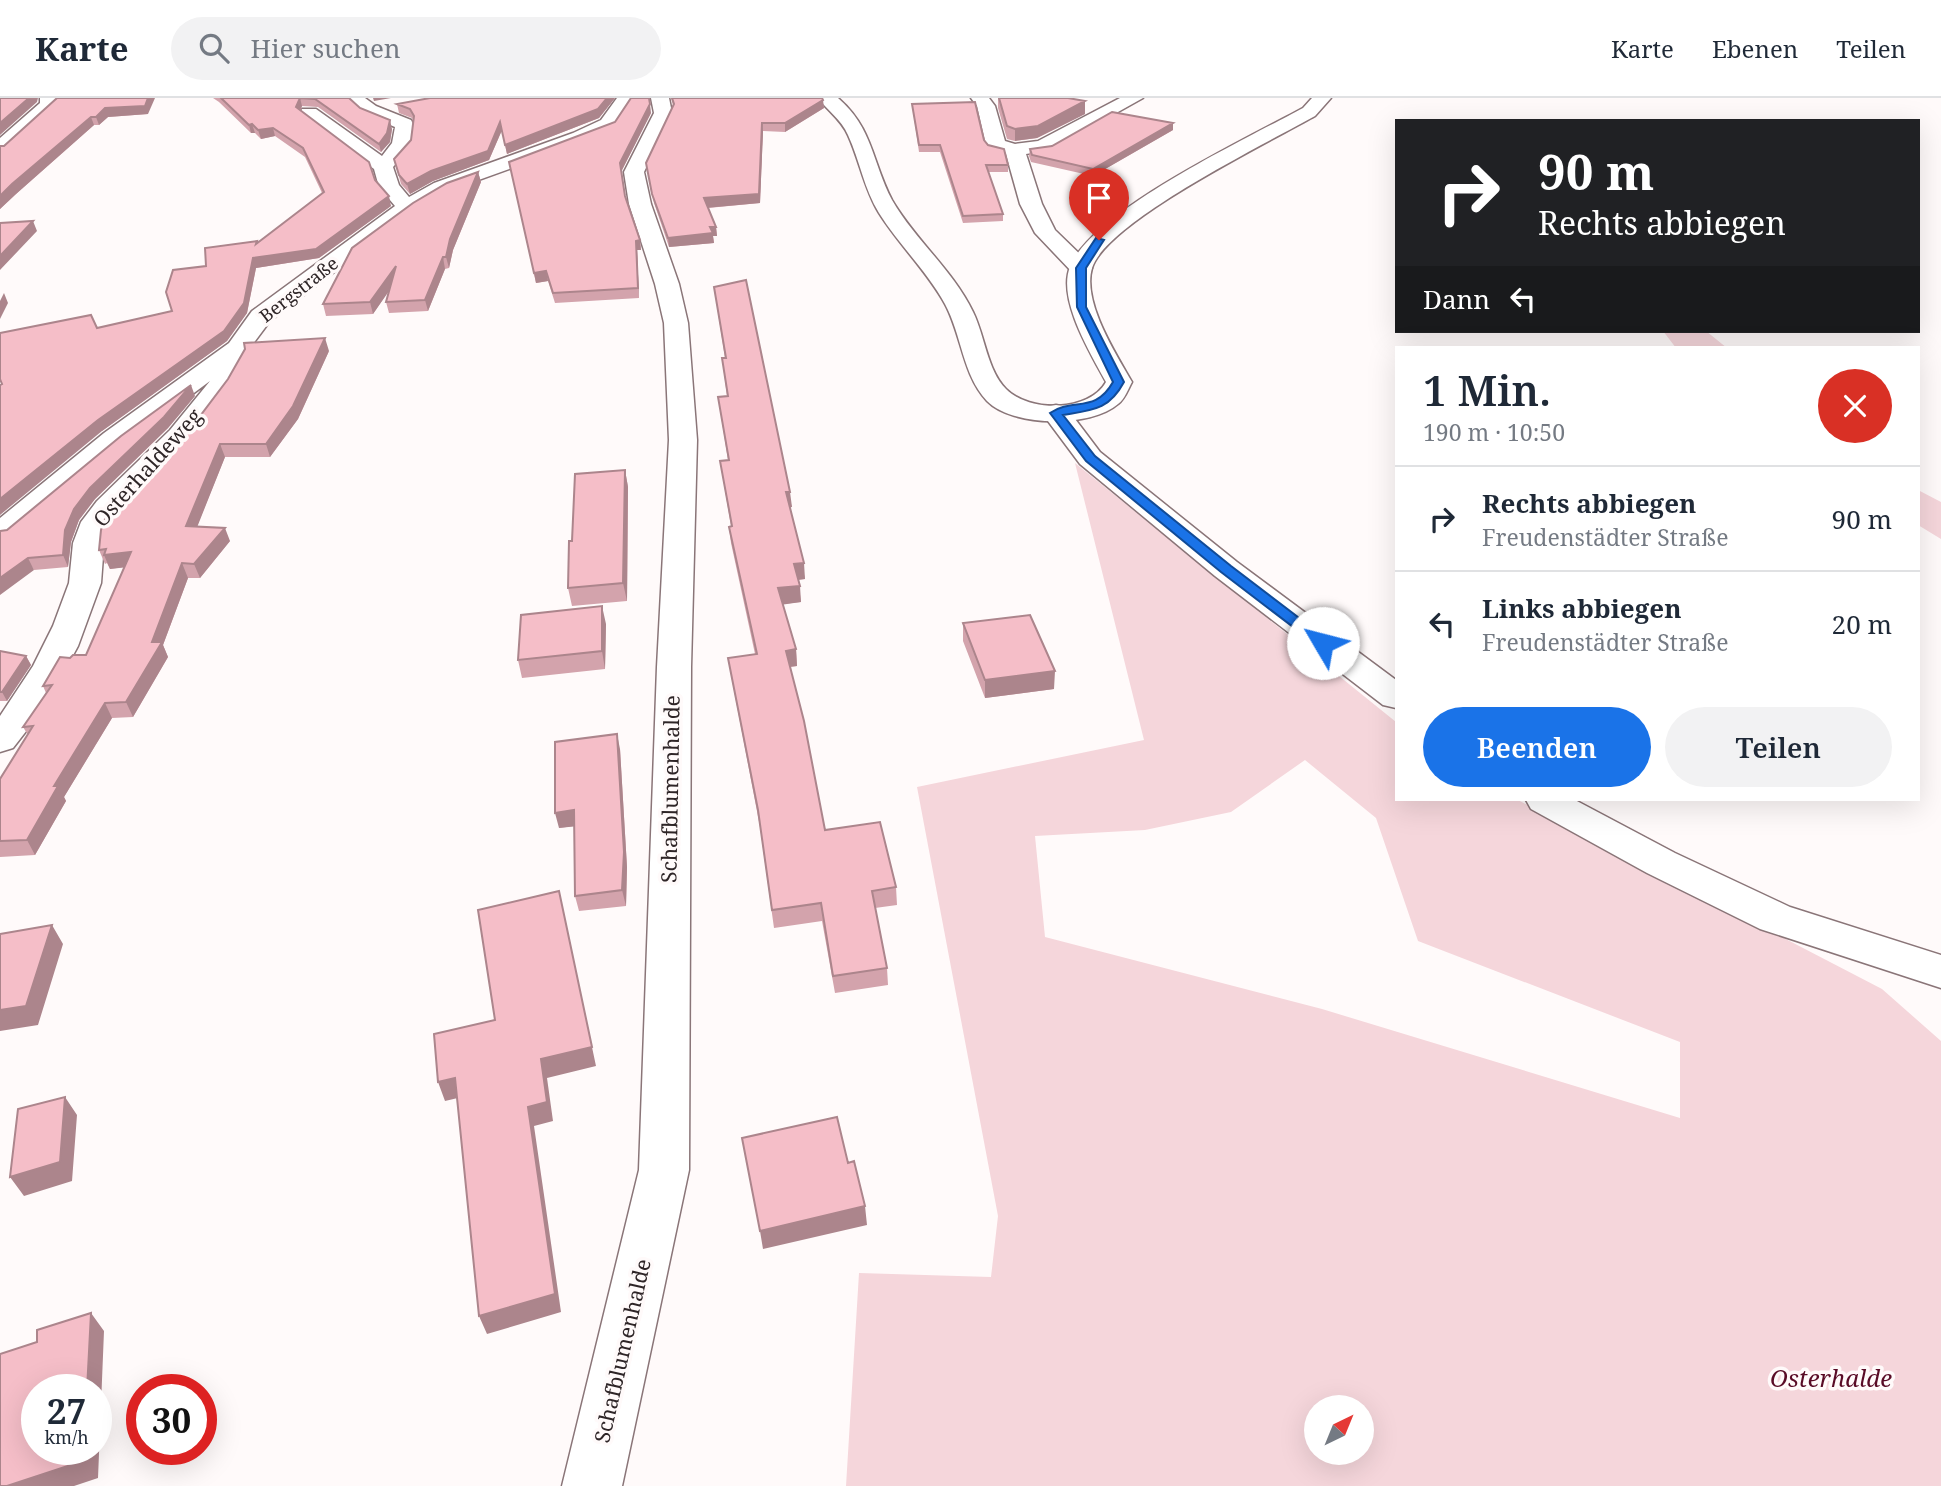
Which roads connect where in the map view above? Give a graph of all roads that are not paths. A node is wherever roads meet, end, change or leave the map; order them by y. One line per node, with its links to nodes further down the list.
1 (49, 98): 11 (street)
2 (626, 98): 14 (street, Bergstraße)
3 (660, 98): 23 (street, Schafblumenhalde)
4 (827, 98): 17 (street)
5 (980, 98): 12 (street)
6 (1134, 98): 12 (street)
7 (1322, 98): 15 (street)
8 (408, 103): 9 (street)
9 (362, 104): 13 (street)
10 (309, 113): 13 (street)
11 (0, 148)
12 (1015, 150): 15 (street)
13 (383, 166): 14 (street)
14 (407, 207): 16 (street, Bergstraße)
15 (1081, 268): 17 (street)
16 (238, 348): 18 (street, Bergstraße); 20 (street, Osterhaldeweg)
17 (1056, 413): 19 (street)
18 (0, 533)
19 (1395, 696)
20 (0, 740)
21 (1547, 801): 22 (street)
22 (1941, 972)
23 (592, 1486)

